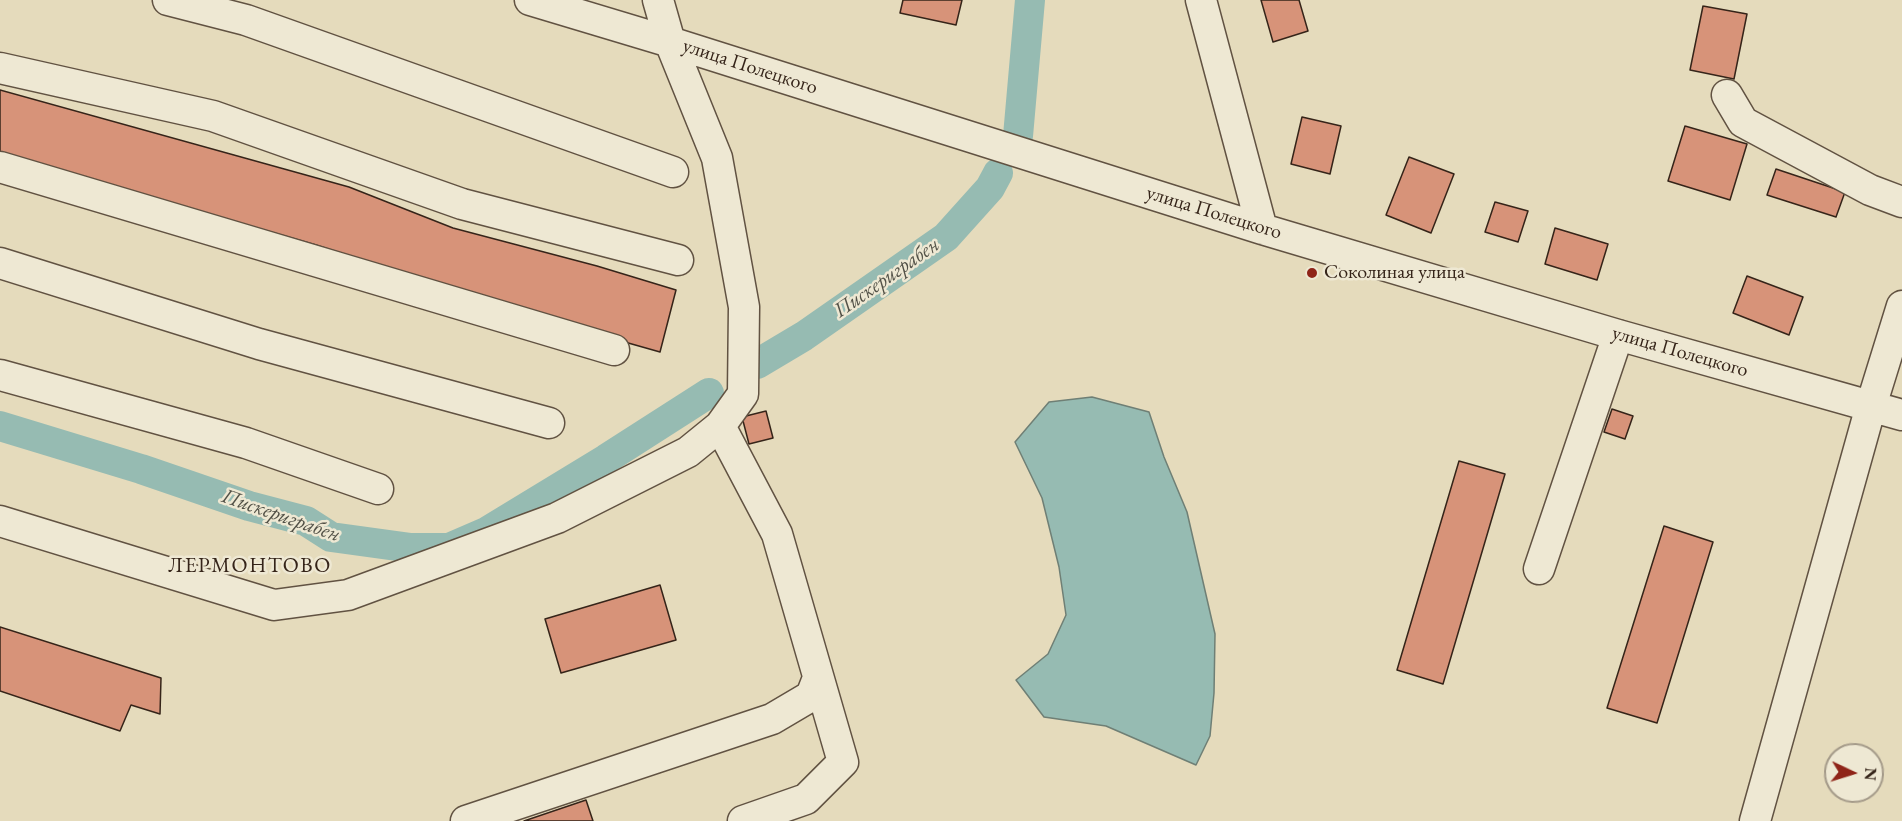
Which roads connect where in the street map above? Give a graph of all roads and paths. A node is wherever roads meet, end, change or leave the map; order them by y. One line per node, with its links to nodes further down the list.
1 (168, 0): 9 (street)
2 (530, 0): 5 (street, улица Полецкого)
3 (658, 0): 5 (street)
4 (1201, 0): 11 (street)
5 (670, 42): 11 (street, улица Полецкого); 21 (street)
6 (0, 68): 12 (street)
7 (1727, 95): 10 (street)
8 (0, 167): 16 (street)
9 (674, 172)
10 (1902, 202)
11 (1262, 229): 15 (street, улица Полецкого)
12 (678, 260)
13 (0, 263): 20 (street)
14 (1902, 306): 18 (street)
15 (1618, 335): 18 (street, улица Полецкого); 24 (street)
16 (614, 350)
17 (0, 375): 22 (street)
18 (1871, 406): 19 (street, улица Полецкого); 28 (street)
19 (1902, 415)
20 (549, 423)
21 (720, 426): 23 (street); 25 (street)
22 (378, 489)
23 (0, 521)
24 (1539, 569)
25 (818, 678): 26 (street); 27 (street)
26 (466, 821)
27 (743, 821)
28 (1755, 821)

